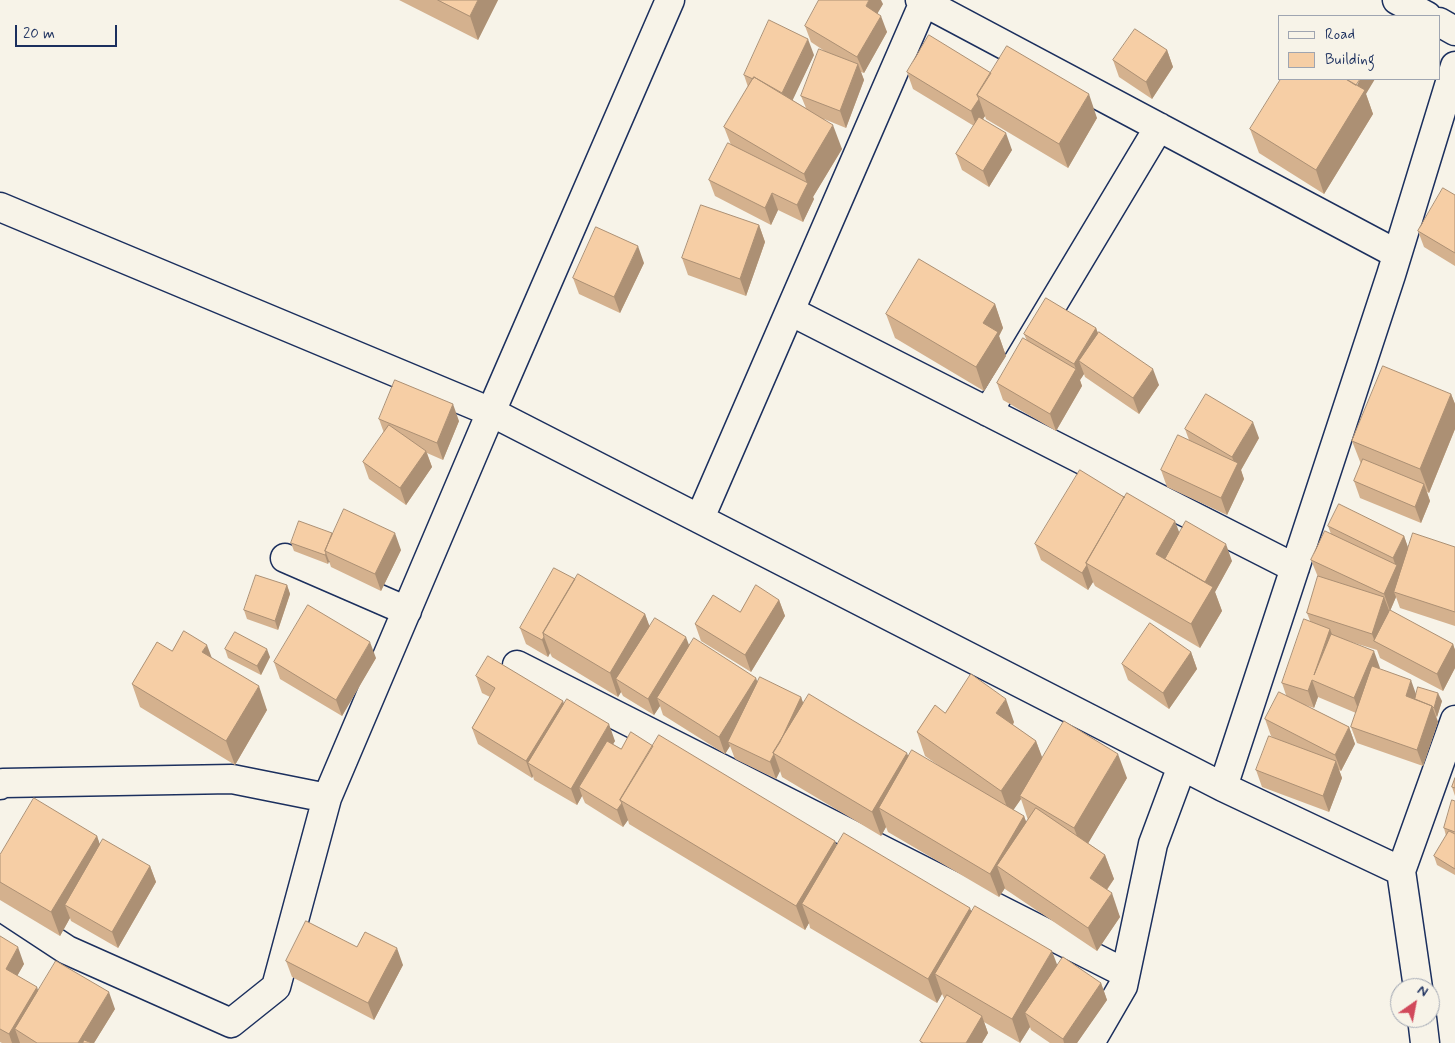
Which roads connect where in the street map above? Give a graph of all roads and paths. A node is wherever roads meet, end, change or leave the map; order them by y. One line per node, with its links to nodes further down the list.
1 (670, 0): 12 (street)
2 (1397, 0): 4 (street)
3 (922, 1): 8 (street); 11 (street)
4 (1426, 15)
5 (1440, 23): 6 (street)
6 (1455, 31)
7 (1455, 66): 10 (street)
8 (1158, 127): 10 (street); 13 (street)
9 (0, 207): 12 (street)
10 (1398, 254): 16 (street)
11 (790, 310): 13 (street); 14 (street)
12 (491, 412): 14 (street); 17 (street)
13 (988, 412): 16 (street)
14 (700, 518): 20 (street)
15 (285, 558): 17 (street)
16 (1295, 568): 22 (street)
17 (406, 611): 23 (street)
18 (517, 665): 26 (street)
19 (1455, 720): 24 (street)
20 (1182, 766): 22 (street); 26 (street)
21 (0, 785): 23 (street)
22 (1223, 787): 24 (street)
23 (327, 798): 29 (street)
24 (1401, 871): 27 (street)
25 (0, 906): 29 (street)
26 (1126, 974): 30 (street)
27 (1417, 978)
28 (1423, 1028): 31 (street)
29 (228, 1033)
30 (1090, 1043)
31 (1425, 1043)

